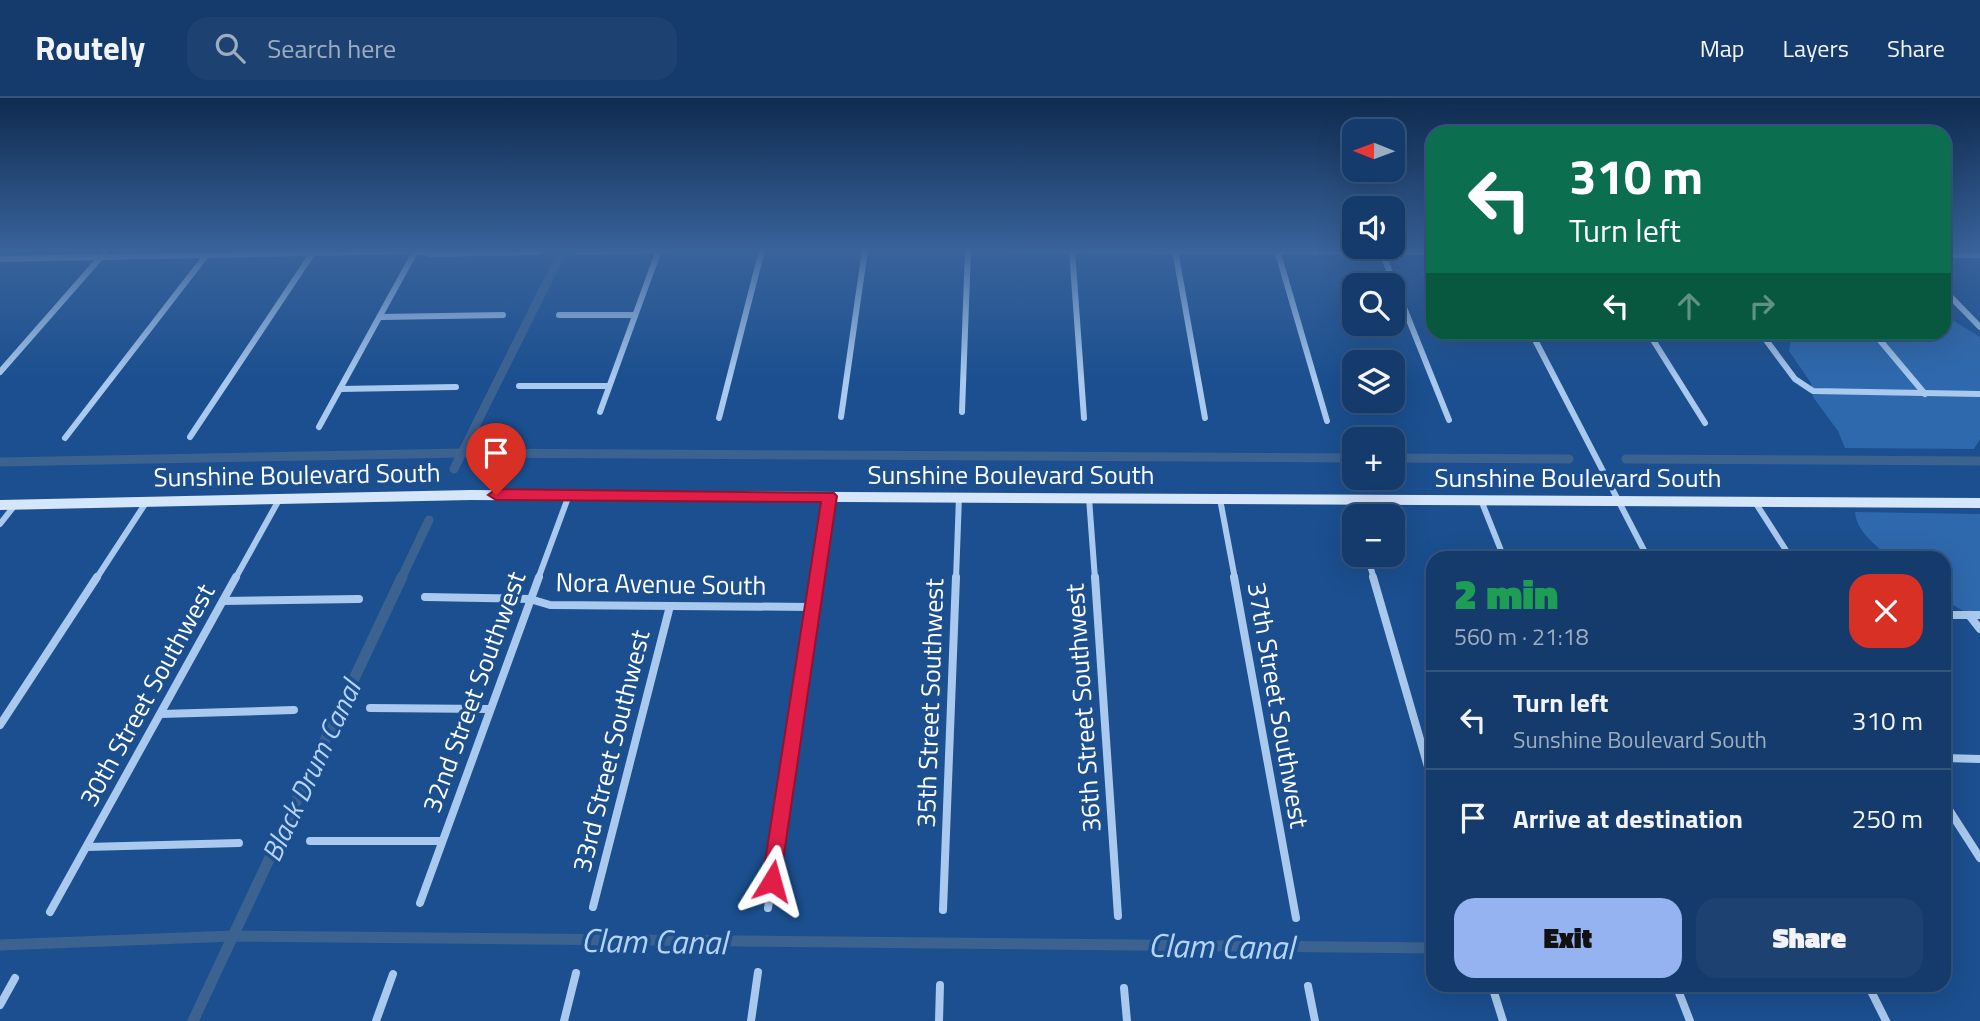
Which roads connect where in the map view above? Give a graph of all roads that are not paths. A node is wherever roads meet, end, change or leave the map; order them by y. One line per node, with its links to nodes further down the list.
1 (70, 293): 23 (street)
2 (177, 293): 41 (street)
3 (285, 293): 40 (street)
4 (393, 293): 17 (street)
5 (644, 293): 16 (street)
6 (751, 293): 33 (street)
7 (859, 293): 32 (street)
8 (966, 293): 31 (street)
9 (1075, 293): 34 (street)
10 (1183, 293): 35 (street)
11 (1290, 293): 37 (street)
12 (1398, 293): 36 (street)
13 (1951, 297): 18 (street)
14 (503, 315): 17 (street)
15 (559, 315): 16 (street)
16 (635, 315): 25 (street)
17 (380, 317): 27 (street)
18 (1980, 327)
19 (1535, 340): 51 (street)
20 (1653, 340): 38 (street)
21 (1766, 340): 28 (street)
22 (1880, 340): 28 (street)
23 (0, 372)
24 (519, 386): 25 (street)
25 (609, 386): 30 (street)
26 (456, 387): 27 (street)
27 (340, 389): 39 (street)
28 (1925, 394): 29 (street)
29 (1980, 394)
30 (600, 412)
31 (962, 412)
32 (841, 417)
33 (719, 418)
34 (1084, 418)
35 (1205, 418)
36 (1449, 420)
37 (1327, 421)
38 (1705, 423)
39 (319, 427)
40 (190, 437)
41 (65, 438)
42 (569, 495): 43 (street, Sunshine Boulevard South); 45 (street, Sunshine Boulevard South); 64 (street, 32nd Street Southwest)
43 (829, 496): 44 (street, Sunshine Boulevard South); 67 (street)
44 (959, 497): 46 (street, Sunshine Boulevard South); 89 (street, 35th Street Southwest)
45 (280, 498): 50 (street, Sunshine Boulevard South); 65 (street, 30th Street Southwest)
46 (1089, 498): 47 (street, Sunshine Boulevard South); 91 (street, 36th Street Southwest)
47 (1220, 499): 48 (street, Sunshine Boulevard South); 92 (street, 37th Street Southwest)
48 (1351, 500): 49 (street, Sunshine Boulevard South); 55 (street)
49 (1481, 500): 51 (street, Sunshine Boulevard South); 58 (street)
50 (146, 501): 54 (street, Sunshine Boulevard South); 76 (street)
51 (1618, 501): 52 (street, Sunshine Boulevard South); 59 (street)
52 (1755, 502): 53 (street, Sunshine Boulevard South); 60 (street)
53 (1980, 503)
54 (15, 504): 56 (street, Sunshine Boulevard South); 57 (street)
55 (1352, 504)
56 (0, 505)
57 (0, 524)
58 (1501, 551)
59 (1643, 551)
60 (1786, 551)
61 (1370, 567): 79 (street)
62 (425, 597): 64 (street, Nora Avenue South)
63 (359, 598): 65 (street)
64 (530, 599): 66 (street, Nora Avenue South); 73 (street, 32nd Street Southwest)
65 (223, 601): 75 (street, 30th Street Southwest)
66 (670, 606): 67 (street, Nora Avenue South); 87 (street, 33rd Street Southwest)
67 (813, 607): 88 (street)
68 (1951, 615): 69 (street)
69 (1969, 615): 70 (street); 71 (street)
70 (1980, 615)
71 (1980, 629)
72 (370, 708): 73 (street)
73 (490, 709): 82 (street, 32nd Street Southwest)
74 (294, 710): 75 (street)
75 (161, 714): 84 (street, 30th Street Southwest)
76 (0, 725)
77 (1951, 758): 78 (street)
78 (1980, 759)
79 (1426, 760)
80 (1951, 813): 85 (street)
81 (310, 841): 82 (street)
82 (442, 841): 86 (street, 32nd Street Southwest)
83 (239, 843): 84 (street)
84 (87, 847): 90 (street, 30th Street Southwest)
85 (1980, 858)
86 (420, 903)
87 (593, 907)
88 (768, 908)
89 (943, 910)
90 (50, 912)
91 (1118, 916)
92 (1296, 918)
93 (758, 972): 106 (street)
94 (576, 973): 105 (street)
95 (393, 974): 104 (street)
96 (15, 978): 103 (street)
97 (940, 985): 107 (street)
98 (1308, 986): 109 (street)
99 (1124, 988): 108 (street)
100 (1494, 992): 110 (street)
101 (1679, 992): 111 (street)
102 (1872, 992): 112 (street)
103 (0, 1005)
104 (376, 1021)
105 (564, 1021)
106 (751, 1021)
107 (939, 1021)
108 (1127, 1021)
109 (1314, 1021)
110 (1503, 1021)
111 (1690, 1021)
112 (1886, 1021)

